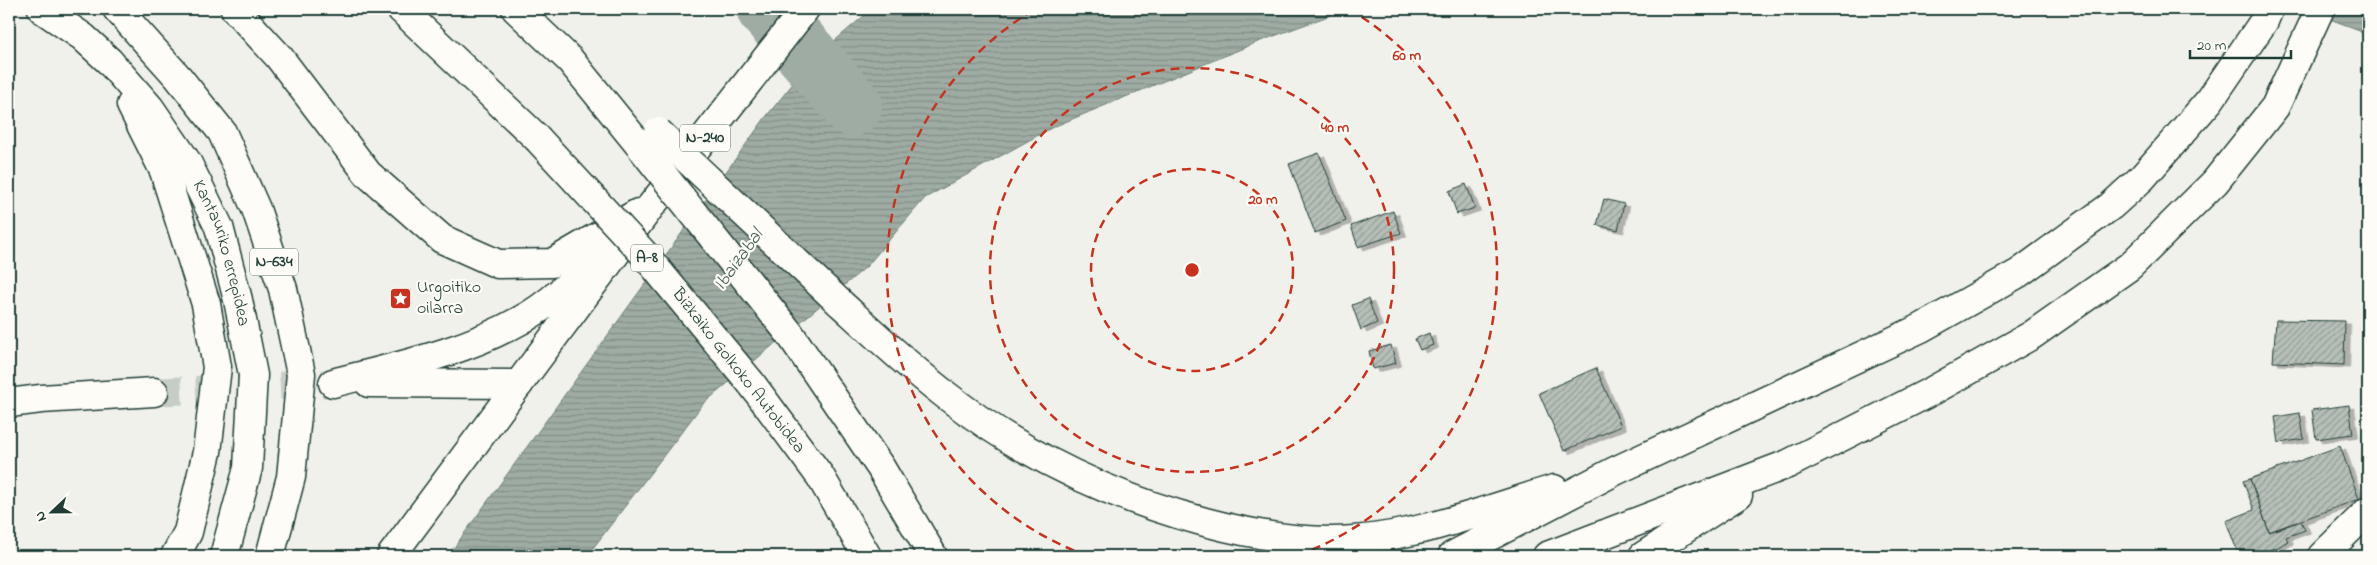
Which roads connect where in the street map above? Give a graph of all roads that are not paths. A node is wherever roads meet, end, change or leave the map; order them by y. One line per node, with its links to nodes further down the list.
1 (42, 9): 9 (main road, Kantauriko errepidea / N-634)
2 (117, 9): 21 (main road, N-634)
3 (234, 9): 11 (main road)
4 (402, 9): 17 (main road, Bizkaiko Golkoko Autobidea / A-8, bridge)
5 (516, 9): 10 (main road)
6 (805, 9): 11 (main road, N-240)
7 (2269, 9): 16 (main road)
8 (2320, 9): 15 (main road)
9 (109, 61): 19 (main road); 20 (main road, Kantauriko errepidea / N-634)
10 (649, 139): 16 (main road, bridge); 25 (main road, bridge)
11 (650, 206): 12 (main road); 12 (main road)
12 (519, 384): 22 (main road)
13 (154, 392): 14 (main road)
14 (9, 403)
15 (1788, 464): 27 (main road); 28 (main road)
16 (1615, 471): 26 (main road)
17 (820, 476): 23 (main road); 24 (main road, Bizkaiko Golkoko Autobidea / A-8)
18 (2368, 510): 29 (main road)
19 (176, 556)
20 (224, 556)
21 (270, 556)
22 (390, 556)
23 (847, 556)
24 (866, 556)
25 (933, 556)
26 (1452, 556)
27 (1547, 556)
28 (1642, 556)
29 (2322, 556)

